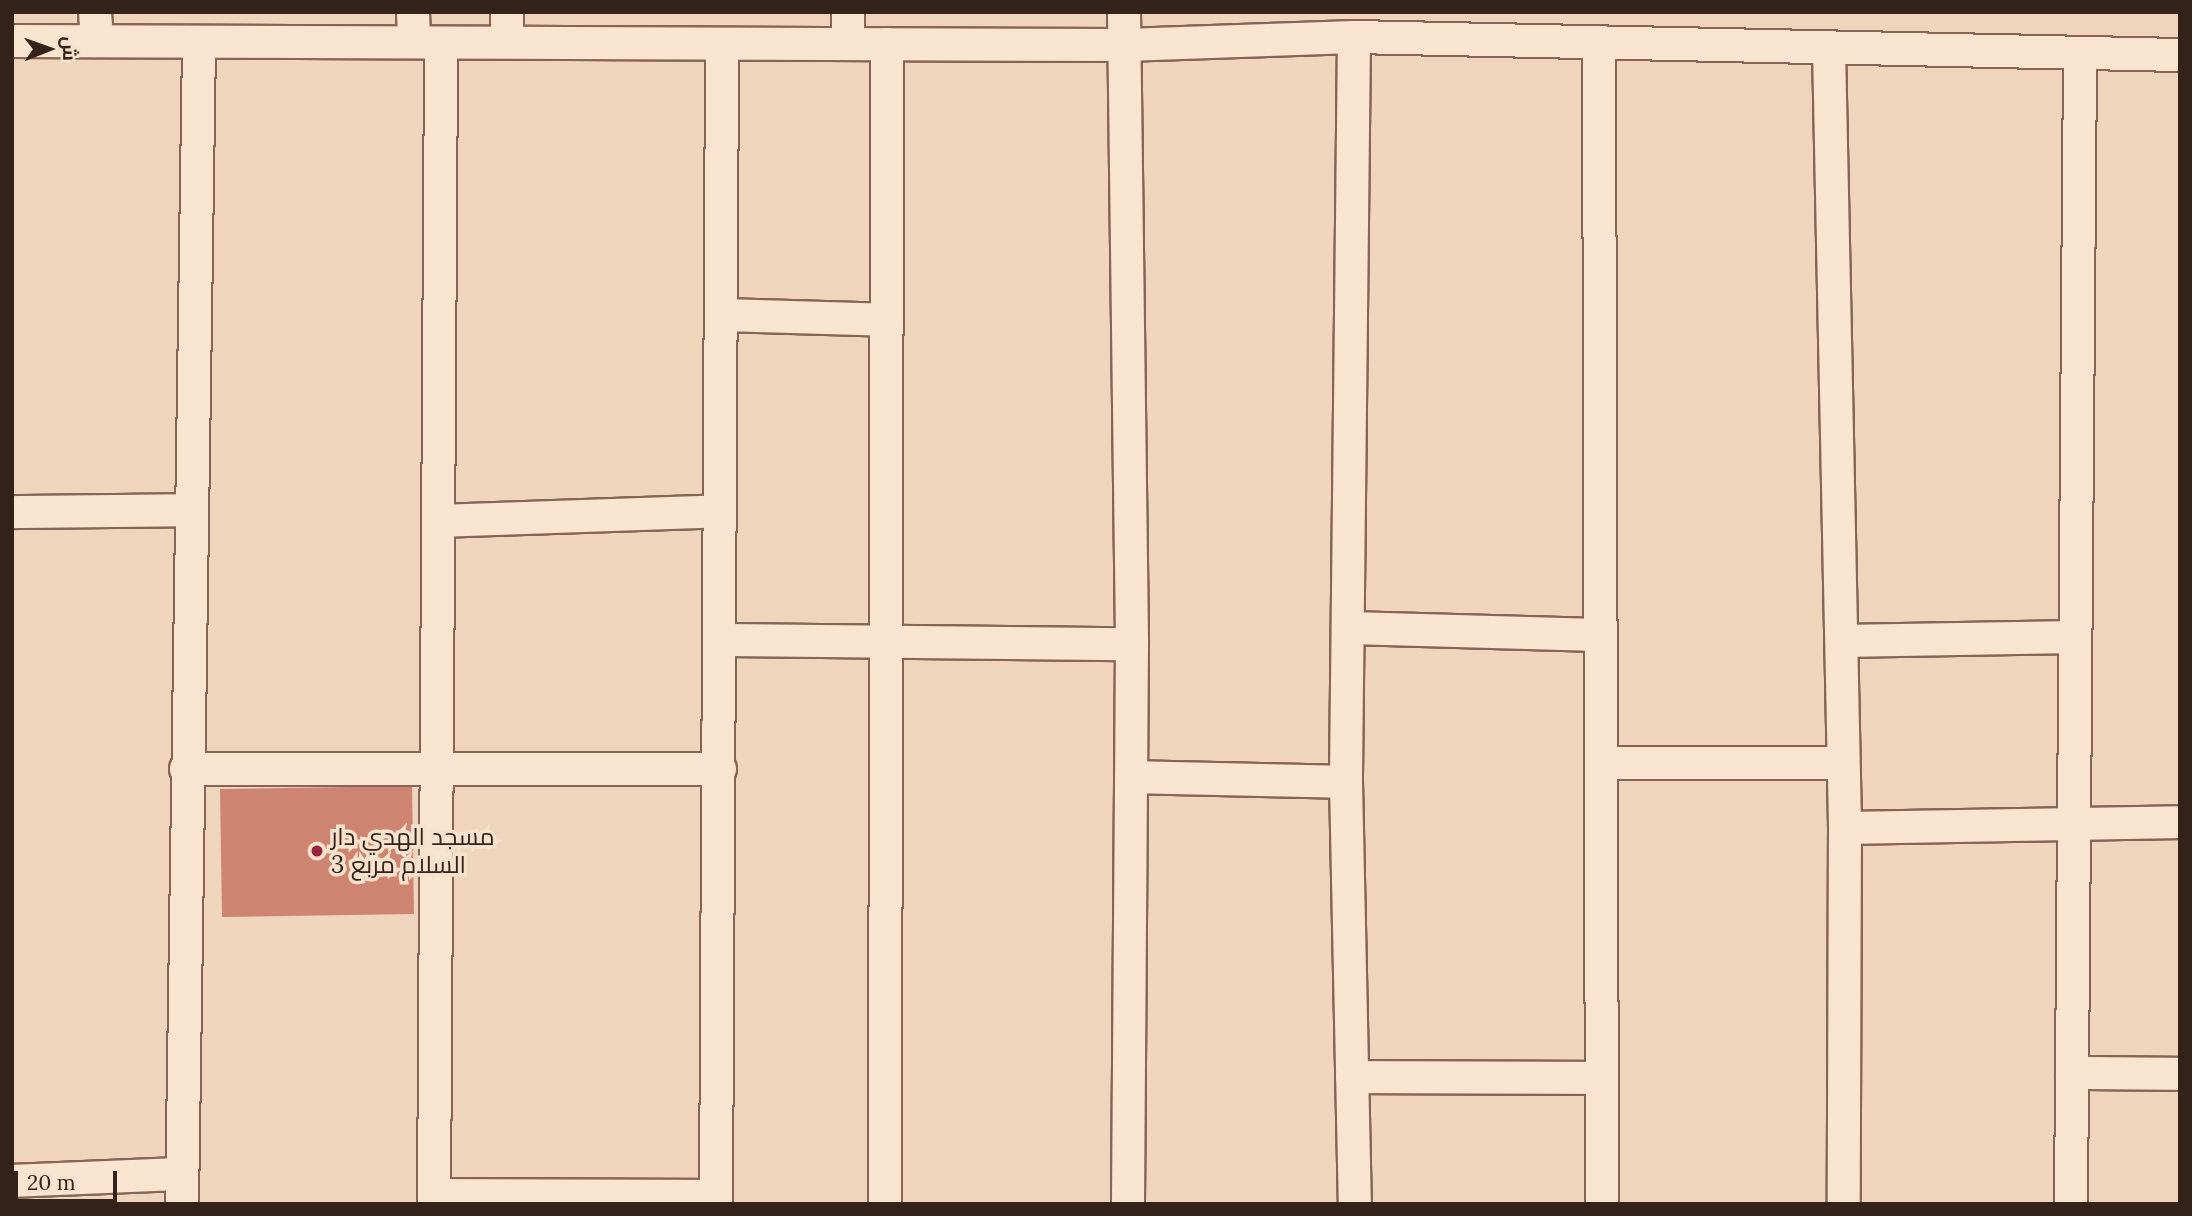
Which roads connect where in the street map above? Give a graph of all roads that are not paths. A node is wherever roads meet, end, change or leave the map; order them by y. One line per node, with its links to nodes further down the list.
1 (848, 12): 11 (street)
2 (1124, 12): 13 (street)
3 (96, 27): 7 (street); 8 (street)
4 (507, 27): 5 (street); 10 (street)
5 (423, 32): 8 (street); 22 (street)
6 (1354, 37): 9 (street); 13 (street); 23 (street)
7 (12, 41)
8 (199, 42): 19 (street)
9 (1599, 42): 14 (street); 24 (street)
10 (722, 44): 11 (street); 17 (street)
11 (848, 44): 12 (street)
12 (887, 44): 13 (street); 18 (street)
13 (1125, 45): 29 (street)
14 (1829, 48): 15 (street); 28 (street)
15 (2080, 54): 16 (street); 25 (street)
16 (2180, 55)
17 (722, 315): 18 (street); 21 (street)
18 (886, 320): 27 (street)
19 (191, 510): 20 (street); 33 (street)
20 (12, 512)
21 (720, 512): 22 (street); 26 (street)
22 (439, 521): 32 (street)
23 (1348, 628): 24 (street); 36 (street)
24 (1600, 635): 30 (street)
25 (2075, 637): 28 (street); 37 (street)
26 (720, 640): 27 (street); 34 (street)
27 (886, 641): 29 (street); 48 (street)
28 (1842, 641): 31 (street)
29 (1132, 644): 35 (street)
30 (1604, 762): 31 (street); 43 (street)
31 (1842, 763): 39 (street)
32 (436, 768): 33 (street); 34 (street); 46 (street)
33 (187, 769): 45 (street)
34 (720, 769): 47 (street)
35 (1132, 777): 36 (street); 49 (street)
36 (1346, 782): 42 (street)
37 (2076, 821): 38 (street); 39 (street); 40 (street)
38 (2180, 822)
39 (1845, 828): 52 (street)
40 (2072, 1073): 41 (street); 53 (street)
41 (2180, 1074)
42 (1352, 1077): 43 (street); 50 (street)
43 (1602, 1078): 51 (street)
44 (12, 1181): 45 (street)
45 (182, 1189)
46 (434, 1200): 47 (street)
47 (716, 1200)
48 (885, 1204)
49 (1128, 1204)
50 (1355, 1204)
51 (1602, 1204)
52 (1844, 1204)
53 (2071, 1204)

